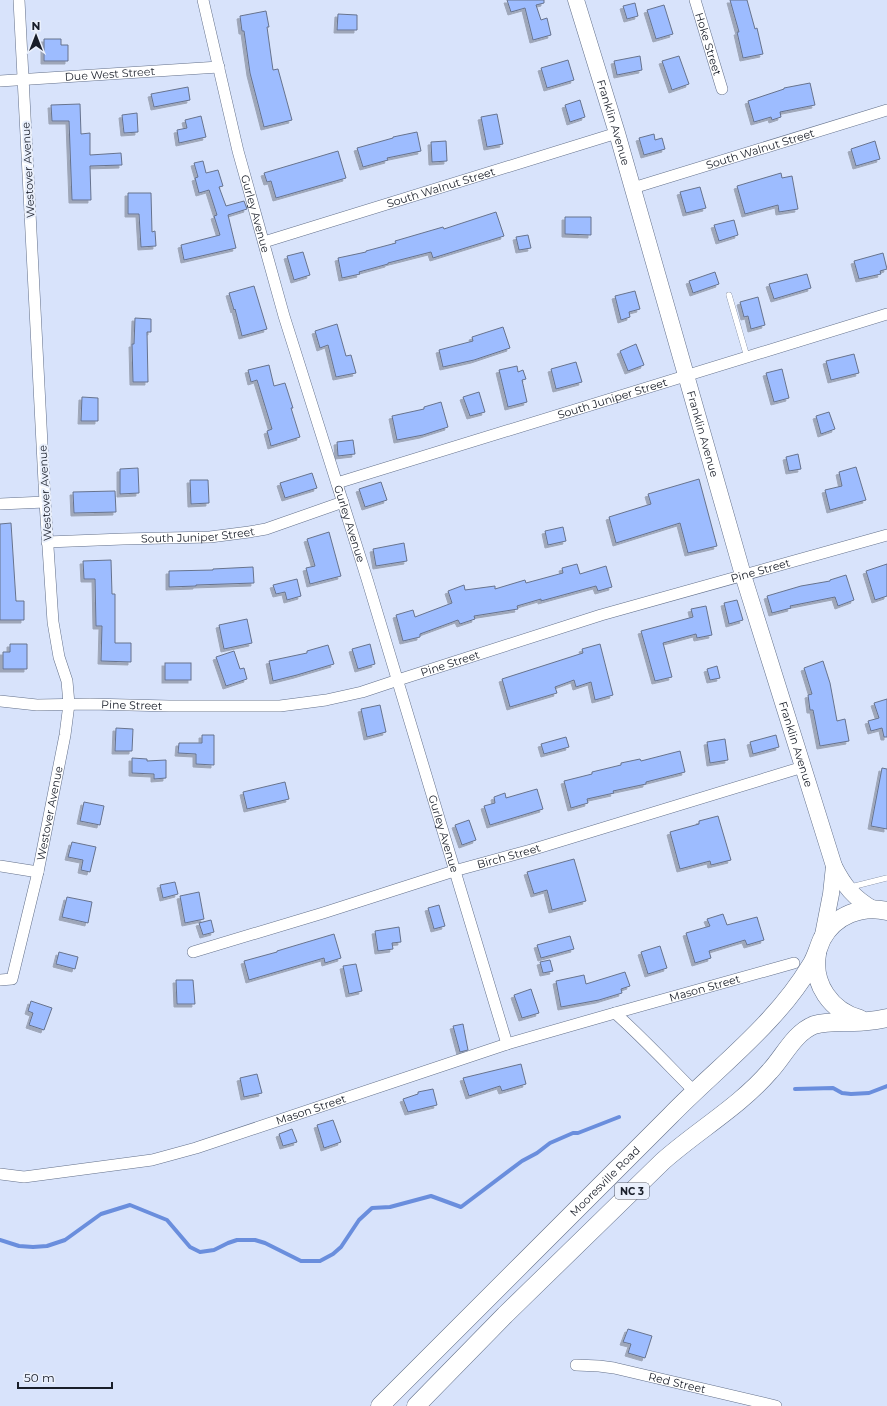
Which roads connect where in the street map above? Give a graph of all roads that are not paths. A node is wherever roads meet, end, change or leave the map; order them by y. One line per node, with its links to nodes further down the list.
1 (19, 0): 6 (street, Westover Avenue)
2 (204, 0): 5 (street, Gurley Avenue)
3 (576, 0): 10 (street, Franklin Avenue)
4 (694, 0): 8 (street, Hoke Street)
5 (219, 67): 6 (street, Due West Street); 12 (street, Gurley Avenue)
6 (23, 80): 7 (street, Due West Street); 18 (street, Westover Avenue)
7 (0, 81)
8 (722, 89)
9 (887, 110): 11 (street, South Walnut Street)
10 (617, 133): 11 (street, Franklin Avenue); 12 (street, South Walnut Street)
11 (633, 188): 16 (street, Franklin Avenue)
12 (264, 242): 17 (street, Gurley Avenue)
13 (729, 295): 15 (lane)
14 (887, 314): 15 (street, South Juniper Street)
15 (747, 357): 16 (street, South Juniper Street)
16 (686, 376): 17 (street, South Juniper Street); 23 (street, Franklin Avenue)
17 (337, 483): 19 (street, Gurley Avenue)
18 (45, 502): 20 (street); 22 (street, Westover Avenue)
19 (343, 502): 22 (street, South Juniper Street); 24 (street, Gurley Avenue)
20 (0, 504)
21 (887, 535): 23 (street, Pine Street)
22 (47, 542): 26 (street, Westover Avenue)
23 (743, 575): 24 (street, Pine Street); 27 (street, Franklin Avenue)
24 (398, 680): 26 (street, Pine Street); 30 (street, Gurley Avenue)
25 (0, 701): 26 (street, Pine Street)
26 (69, 704): 31 (street, Westover Avenue)
27 (803, 767): 29 (street, Franklin Avenue); 30 (street, Birch Street)
28 (0, 866): 31 (street)
29 (834, 866): 33 (street, Franklin Avenue); 35 (street, Franklin Avenue)
30 (454, 871): 36 (street, Birch Street); 41 (street, Gurley Avenue)
31 (38, 872): 38 (street, Westover Avenue)
32 (887, 878): 33 (lane)
33 (846, 888): 34 (street, Franklin Avenue)
34 (880, 910): 35 (main road, Mooresville Road)
35 (820, 944): 40 (main road); 42 (main road, Mooresville Road / NC 3)
36 (193, 952)
37 (794, 963): 39 (street, Mason Street)
38 (0, 980)
39 (615, 1014): 41 (street, Mason Street); 42 (street)
40 (881, 1019): 46 (main road, NC 3)
41 (507, 1044): 43 (street, Mason Street)
42 (694, 1091): 45 (main road, Mooresville Road / NC 3)
43 (0, 1174)
44 (576, 1365): 47 (street, Red Street)
45 (380, 1406)
46 (416, 1406)
47 (776, 1406)

